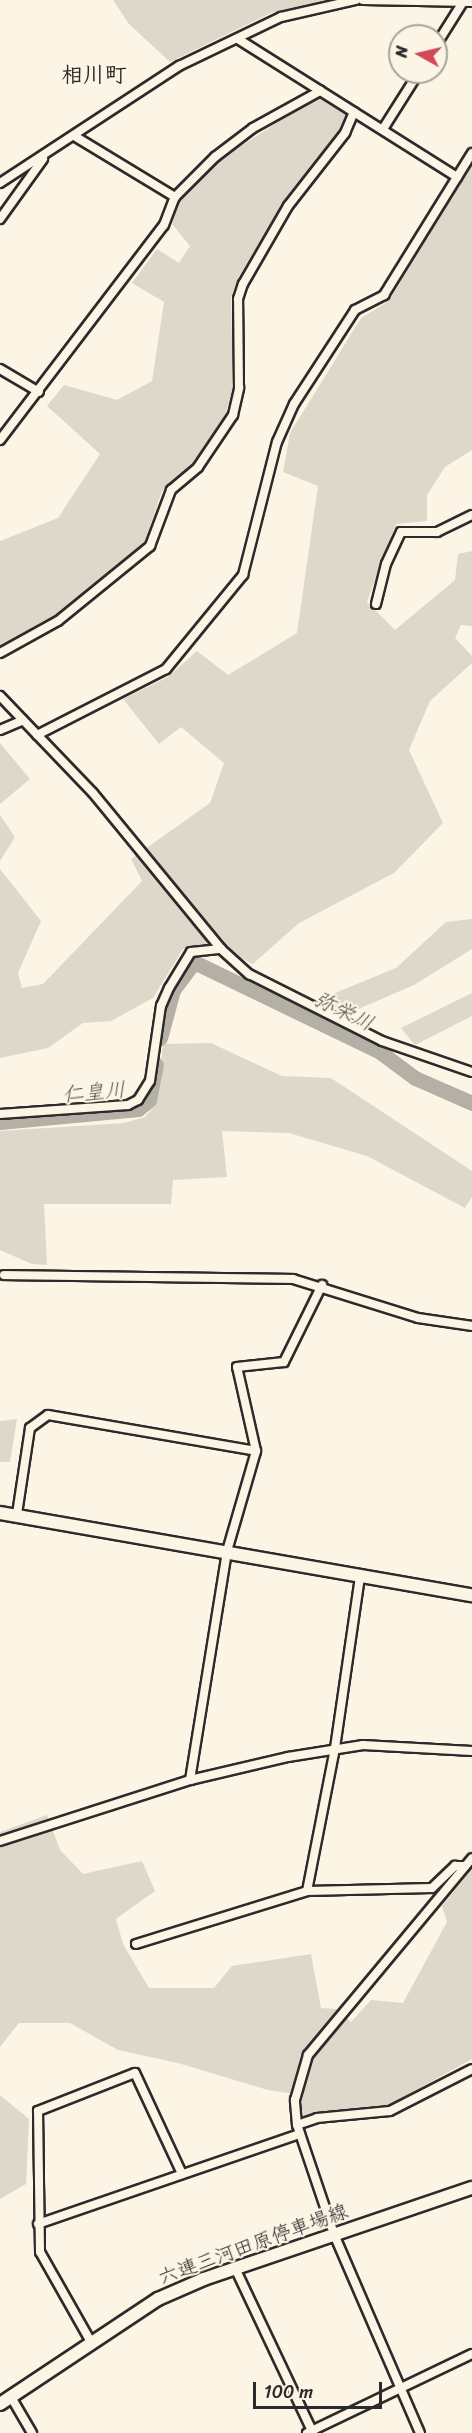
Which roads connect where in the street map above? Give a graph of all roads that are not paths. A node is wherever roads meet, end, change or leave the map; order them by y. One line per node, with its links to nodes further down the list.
1 (356, 0): 5 (street)
2 (363, 0): 3 (street)
3 (467, 2): 4 (street)
4 (448, 28)
5 (238, 39): 7 (street); 10 (street)
6 (411, 84): 9 (street)
7 (320, 91): 8 (street); 15 (street)
8 (354, 112): 9 (street); 22 (street)
9 (383, 129): 13 (street)
10 (76, 136): 12 (street); 15 (street)
11 (472, 153): 13 (street)
12 (47, 154): 14 (street); 16 (street)
13 (457, 177): 26 (street)
14 (0, 183)
15 (175, 197): 18 (street)
16 (0, 219)
17 (0, 369): 18 (street)
18 (39, 392): 19 (street)
19 (0, 440)
20 (472, 515): 21 (street)
21 (376, 604)
22 (0, 653)
23 (0, 696): 24 (street)
24 (23, 720): 25 (street); 26 (street)
25 (0, 730)
26 (37, 735): 27 (street)
27 (221, 949): 28 (street); 29 (street)
28 (472, 1072)
29 (0, 1114)
30 (4, 1275): 31 (street)
31 (322, 1285): 32 (street); 33 (street)
32 (472, 1326)
33 (256, 1451): 35 (street); 36 (street)
34 (0, 1513): 35 (main road)
35 (17, 1514): 36 (main road)
36 (227, 1551): 37 (main road); 41 (street)
37 (360, 1577): 38 (main road); 39 (street)
38 (472, 1595)
39 (335, 1748): 40 (street); 41 (street); 45 (street)
40 (472, 1750)
41 (190, 1780): 42 (street)
42 (0, 1841)
43 (472, 1858): 44 (street)
44 (465, 1866): 45 (street); 48 (street)
45 (307, 1891): 46 (street)
46 (136, 1944)
47 (472, 2069): 48 (street)
48 (297, 2125): 49 (street)
49 (300, 2134): 50 (street); 53 (street)
50 (182, 2174): 52 (street); 52 (street)
51 (472, 2188): 53 (main road, 六連三河田原停車場線)
52 (38, 2224): 55 (street)
53 (334, 2234): 54 (main road, 六連三河田原停車場線); 57 (street)
54 (235, 2268): 55 (main road, 六連三河田原停車場線); 59 (street)
55 (91, 2342): 58 (main road, 六連三河田原停車場線)
56 (472, 2354): 57 (street)
57 (400, 2387): 59 (street); 61 (street)
58 (5, 2400): 60 (street)
59 (311, 2432)
60 (32, 2433)
61 (420, 2433)

